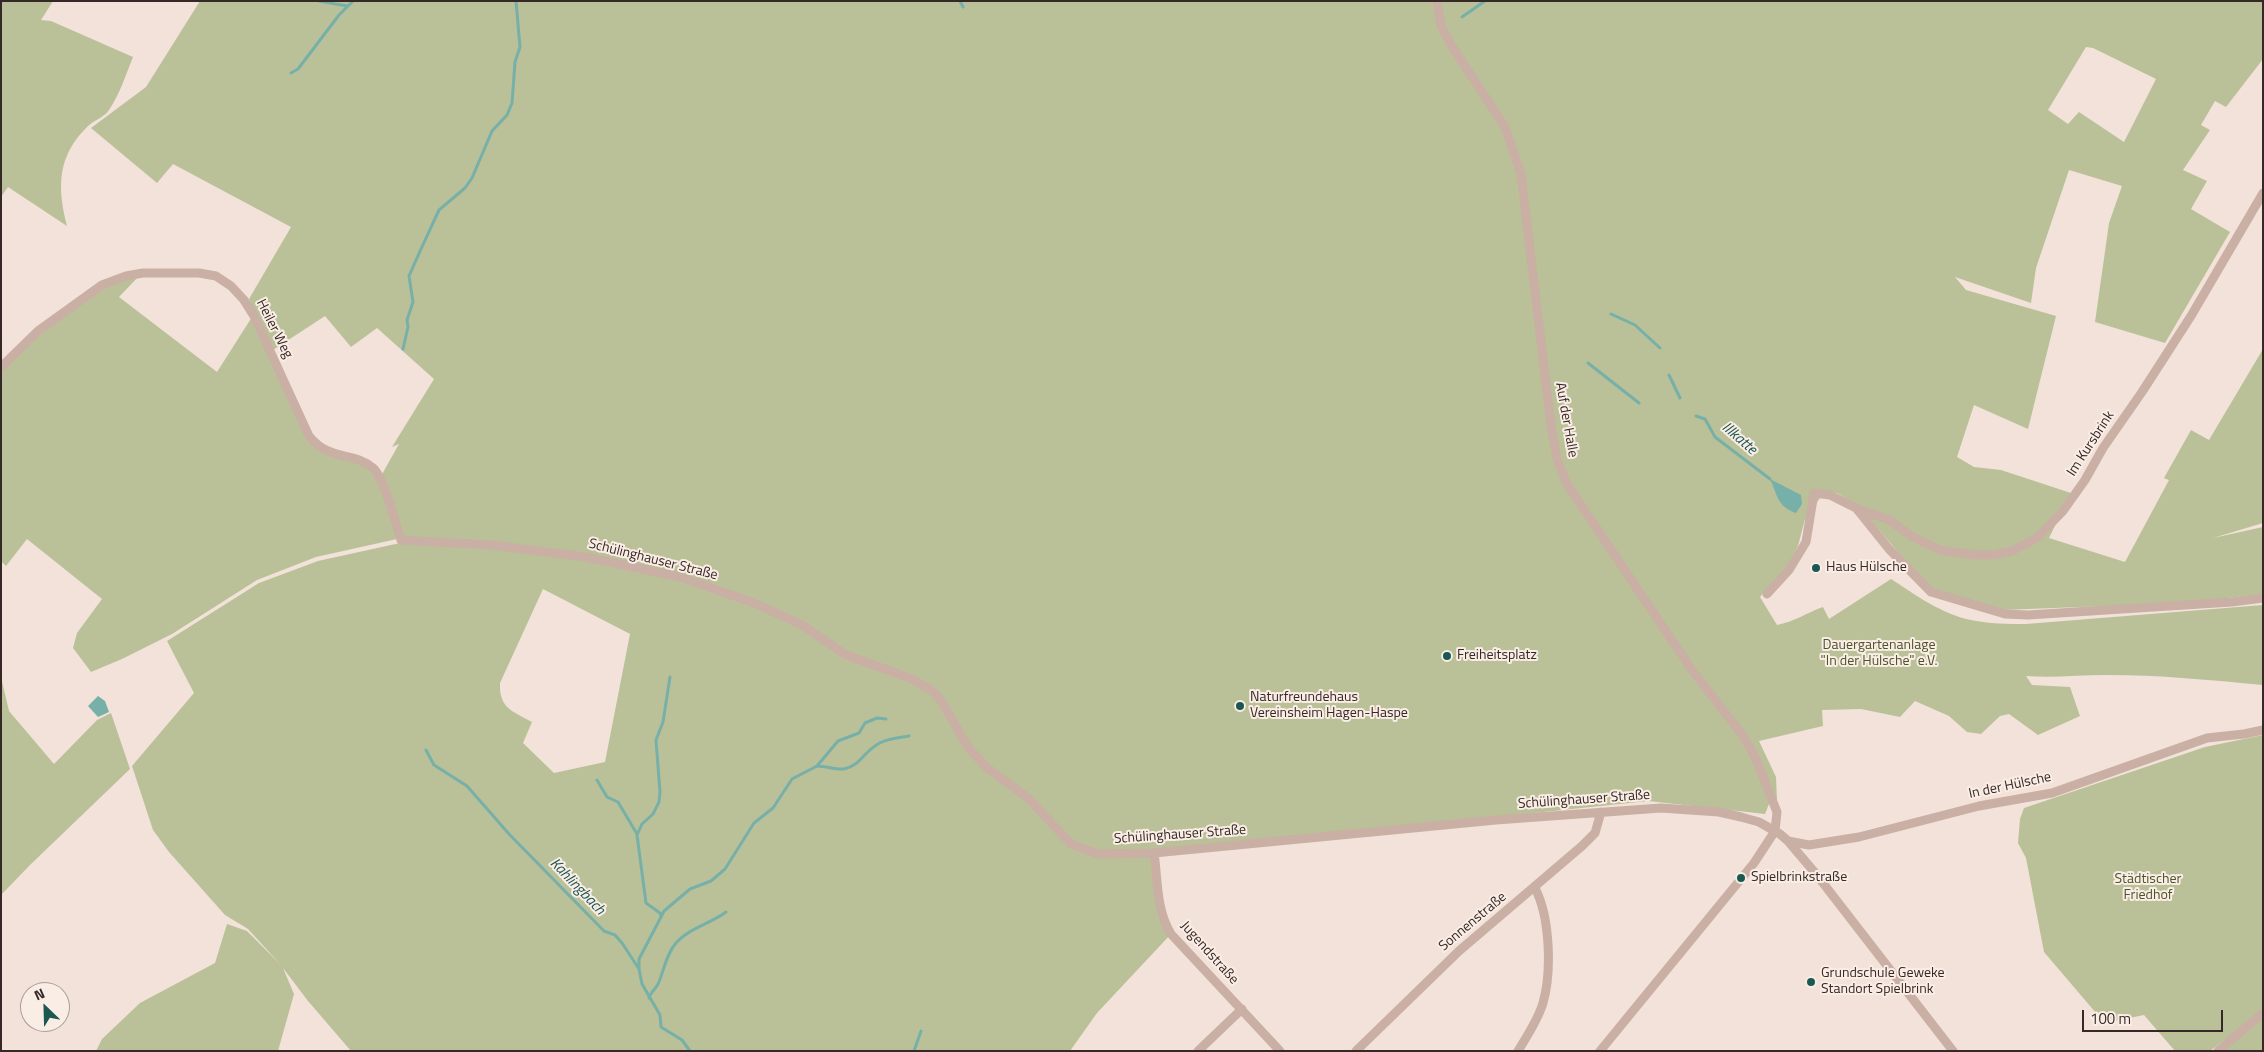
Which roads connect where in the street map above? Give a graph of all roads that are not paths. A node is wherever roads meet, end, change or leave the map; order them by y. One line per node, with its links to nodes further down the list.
1 (1437, 1): 10 (street, Auf der Halle)
2 (2263, 193): 4 (street, Im Kursbrink)
3 (1, 367): 5 (street, Heiler Weg)
4 (1853, 506): 6 (street, Im Kursbrink); 7 (street)
5 (401, 540): 12 (street, Schülinghauser Straße)
6 (1767, 594)
7 (2263, 598)
8 (2263, 730): 11 (street, In der Hülsche)
9 (1601, 812): 10 (street, Schülinghauser Straße); 12 (street, Schülinghauser Straße); 13 (street, Sonnenstraße)
10 (1775, 831): 11 (street, Schülinghauser Straße); 20 (street)
11 (1788, 841): 21 (street, Schülinghauser Straße)
12 (1154, 853): 14 (street, Jugendstraße)
13 (1535, 888): 18 (street, Sonnenstraße); 19 (street)
14 (1242, 1009): 16 (street); 17 (street, Jugendstraße)
15 (2263, 1013): 22 (street)
16 (1198, 1051)
17 (1280, 1051)
18 (1356, 1051)
19 (1518, 1051)
20 (1600, 1051)
21 (1953, 1051)
22 (2218, 1051)

